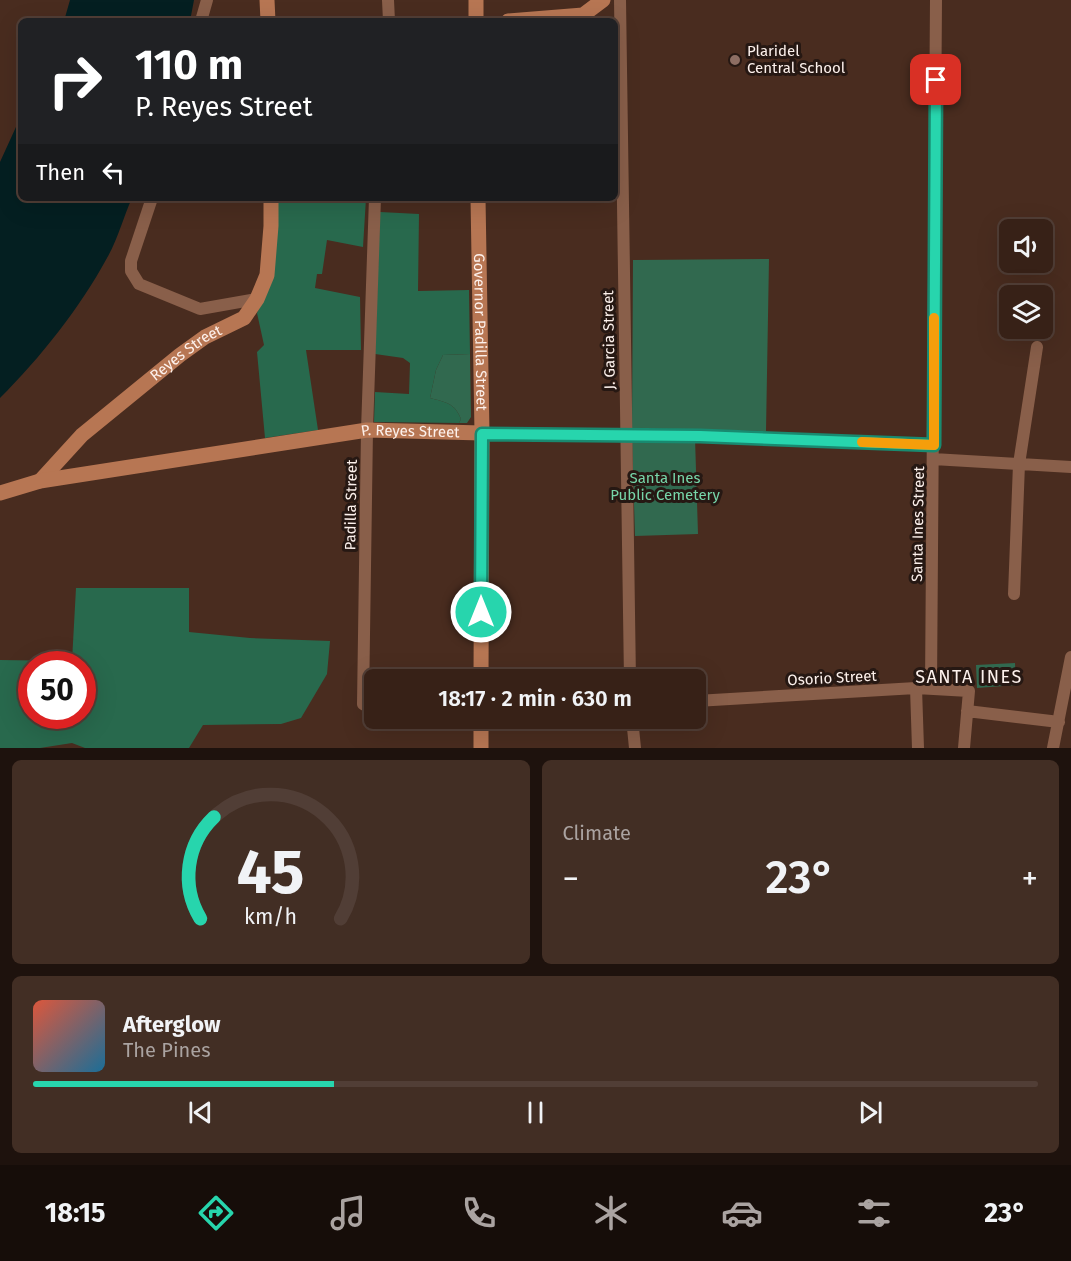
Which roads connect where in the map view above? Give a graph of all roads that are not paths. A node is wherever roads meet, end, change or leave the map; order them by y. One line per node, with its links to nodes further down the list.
1 (207, 0): 8 (street)
2 (267, 0): 9 (street)
3 (388, 0): 10 (street)
4 (476, 0): 11 (street)
5 (603, 0): 12 (street)
6 (620, 0): 21 (street, J. Garcia Street)
7 (936, 0): 22 (street, Santa Ines Street)
8 (202, 18)
9 (268, 18)
10 (389, 18)
11 (476, 18)
12 (546, 18)
13 (151, 201): 17 (street)
14 (271, 201): 17 (street, Reyes Street)
15 (375, 201): 19 (street, Padilla Street)
16 (478, 201): 20 (street, Governor Padilla Street)
17 (257, 299): 26 (street, Reyes Street)
18 (1037, 347): 24 (street)
19 (367, 430): 20 (street, P. Reyes Street); 26 (street, P. Reyes Street); 35 (street, Padilla Street)
20 (482, 434): 21 (street, P. Reyes Street); 30 (street, Governor Padilla Street)
21 (626, 435): 22 (street, P. Reyes Street); 31 (street, J. Garcia Street)
22 (934, 445): 23 (street, Santa Ines Street)
23 (933, 459): 24 (street); 33 (street, Santa Ines Street)
24 (1019, 464): 25 (street); 28 (street)
25 (1071, 467)
26 (40, 481): 27 (street, P. Reyes Street)
27 (0, 493)
28 (1014, 594)
29 (1071, 657): 37 (street)
30 (481, 669)
31 (630, 669)
32 (916, 688): 33 (street, Osorio Street); 34 (street, Osorio Street); 42 (street)
33 (931, 688): 36 (street, Osorio Street)
34 (706, 700)
35 (364, 705)
36 (968, 711): 37 (street); 43 (street)
37 (1059, 722): 44 (street)
38 (481, 729): 40 (street)
39 (634, 729): 41 (street)
40 (481, 748)
41 (636, 748)
42 (918, 748)
43 (964, 748)
44 (1053, 748)

